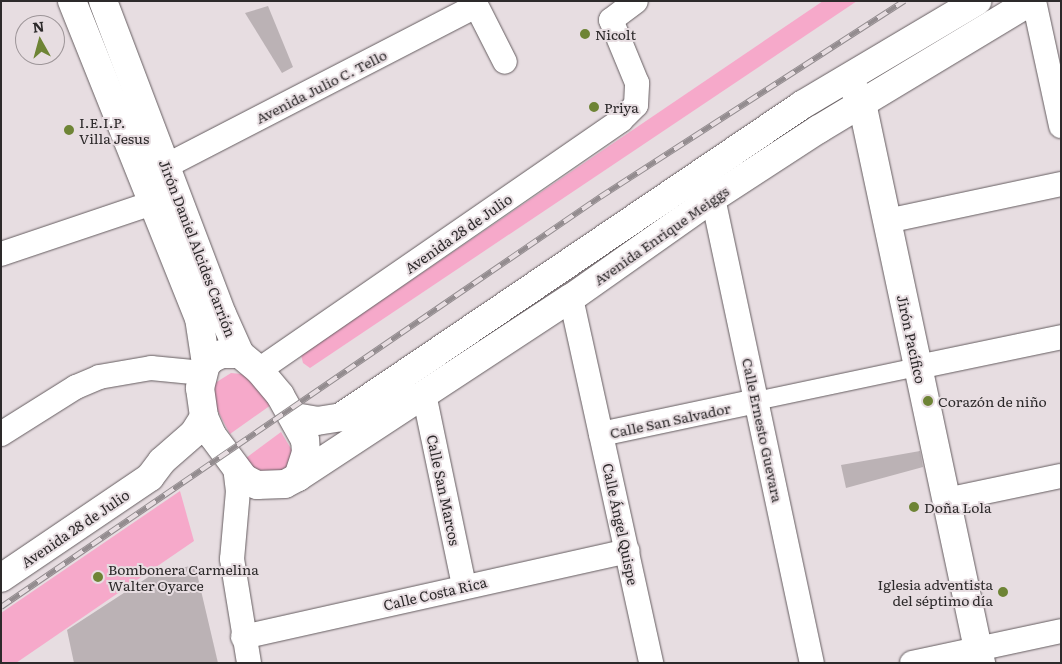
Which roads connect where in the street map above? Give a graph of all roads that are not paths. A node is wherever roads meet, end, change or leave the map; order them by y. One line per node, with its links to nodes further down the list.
1 (72, 1): 13 (street, Jirón Daniel Alcides Carrión)
2 (103, 1): 11 (street, Jirón Daniel Alcides Carrión)
3 (636, 1): 19 (street, Avenida 28 de Julio)
4 (977, 1): 8 (street, Avenida Enrique Meiggs)
5 (1033, 1): 9 (street, Avenida Enrique Meiggs); 10 (street)
6 (475, 4): 7 (street); 11 (street, Avenida Julio C. Tello)
7 (505, 62)
8 (846, 77): 9 (street, Jirón Pacífico); 26 (street, Avenida Enrique Meiggs)
9 (862, 102): 14 (street, Avenida Enrique Meiggs); 15 (street, Jirón Pacífico)
10 (1061, 126)
11 (166, 166): 13 (street, Jirón Daniel Alcides Carrión)
12 (1061, 184): 15 (street)
13 (165, 198): 16 (street); 19 (street, Jirón Daniel Alcides Carrión); 21 (street, Jirón Daniel Alcides Carrión)
14 (713, 198): 17 (street, Avenida Enrique Meiggs); 23 (street, Calle Ernesto Guevara)
15 (887, 221): 20 (street, Jirón Pacífico)
16 (1, 254)
17 (572, 298): 22 (street, Avenida Enrique Meiggs); 28 (street, Calle Ángel Quispe)
18 (1061, 337): 20 (street, Calle San Salvador)
19 (250, 362): 21 (street); 25 (street, Jirón Daniel Alcides Carrión)
20 (918, 367): 23 (street, Calle San Salvador); 33 (street, Jirón Pacífico)
21 (204, 368): 24 (street, Jirón Daniel Alcides Carrión); 27 (street)
22 (424, 394): 26 (street, Avenida Enrique Meiggs); 36 (street, Calle San Marcos)
23 (756, 401): 28 (street, Calle San Salvador); 42 (street, Calle Ernesto Guevara)
24 (204, 417): 29 (street, Jirón Daniel Alcides Carrión); 31 (street, Avenida 28 de Julio)
25 (295, 417): 26 (street, Avenida Enrique Meiggs); 32 (street, Jirón Daniel Alcides Carrión)
26 (348, 428): 32 (street, Avenida Enrique Meiggs)
27 (1, 434)
28 (601, 434): 34 (street, Calle Ángel Quispe)
29 (228, 460): 31 (street, Avenida 28 de Julio); 32 (street, Avenida Enrique Meiggs); 38 (street)
30 (1061, 476): 33 (street)
31 (150, 477): 35 (street, Avenida 28 de Julio)
32 (298, 477)
33 (946, 500): 39 (street, Jirón Pacífico)
34 (627, 551): 36 (street, Calle Costa Rica); 41 (street, Calle Ángel Quispe)
35 (1, 578)
36 (464, 586): 38 (street, Calle Costa Rica)
37 (1061, 631): 39 (street)
38 (243, 637): 40 (street)
39 (980, 656): 43 (street)
40 (249, 663)
41 (651, 663)
42 (812, 663)
43 (912, 663)

